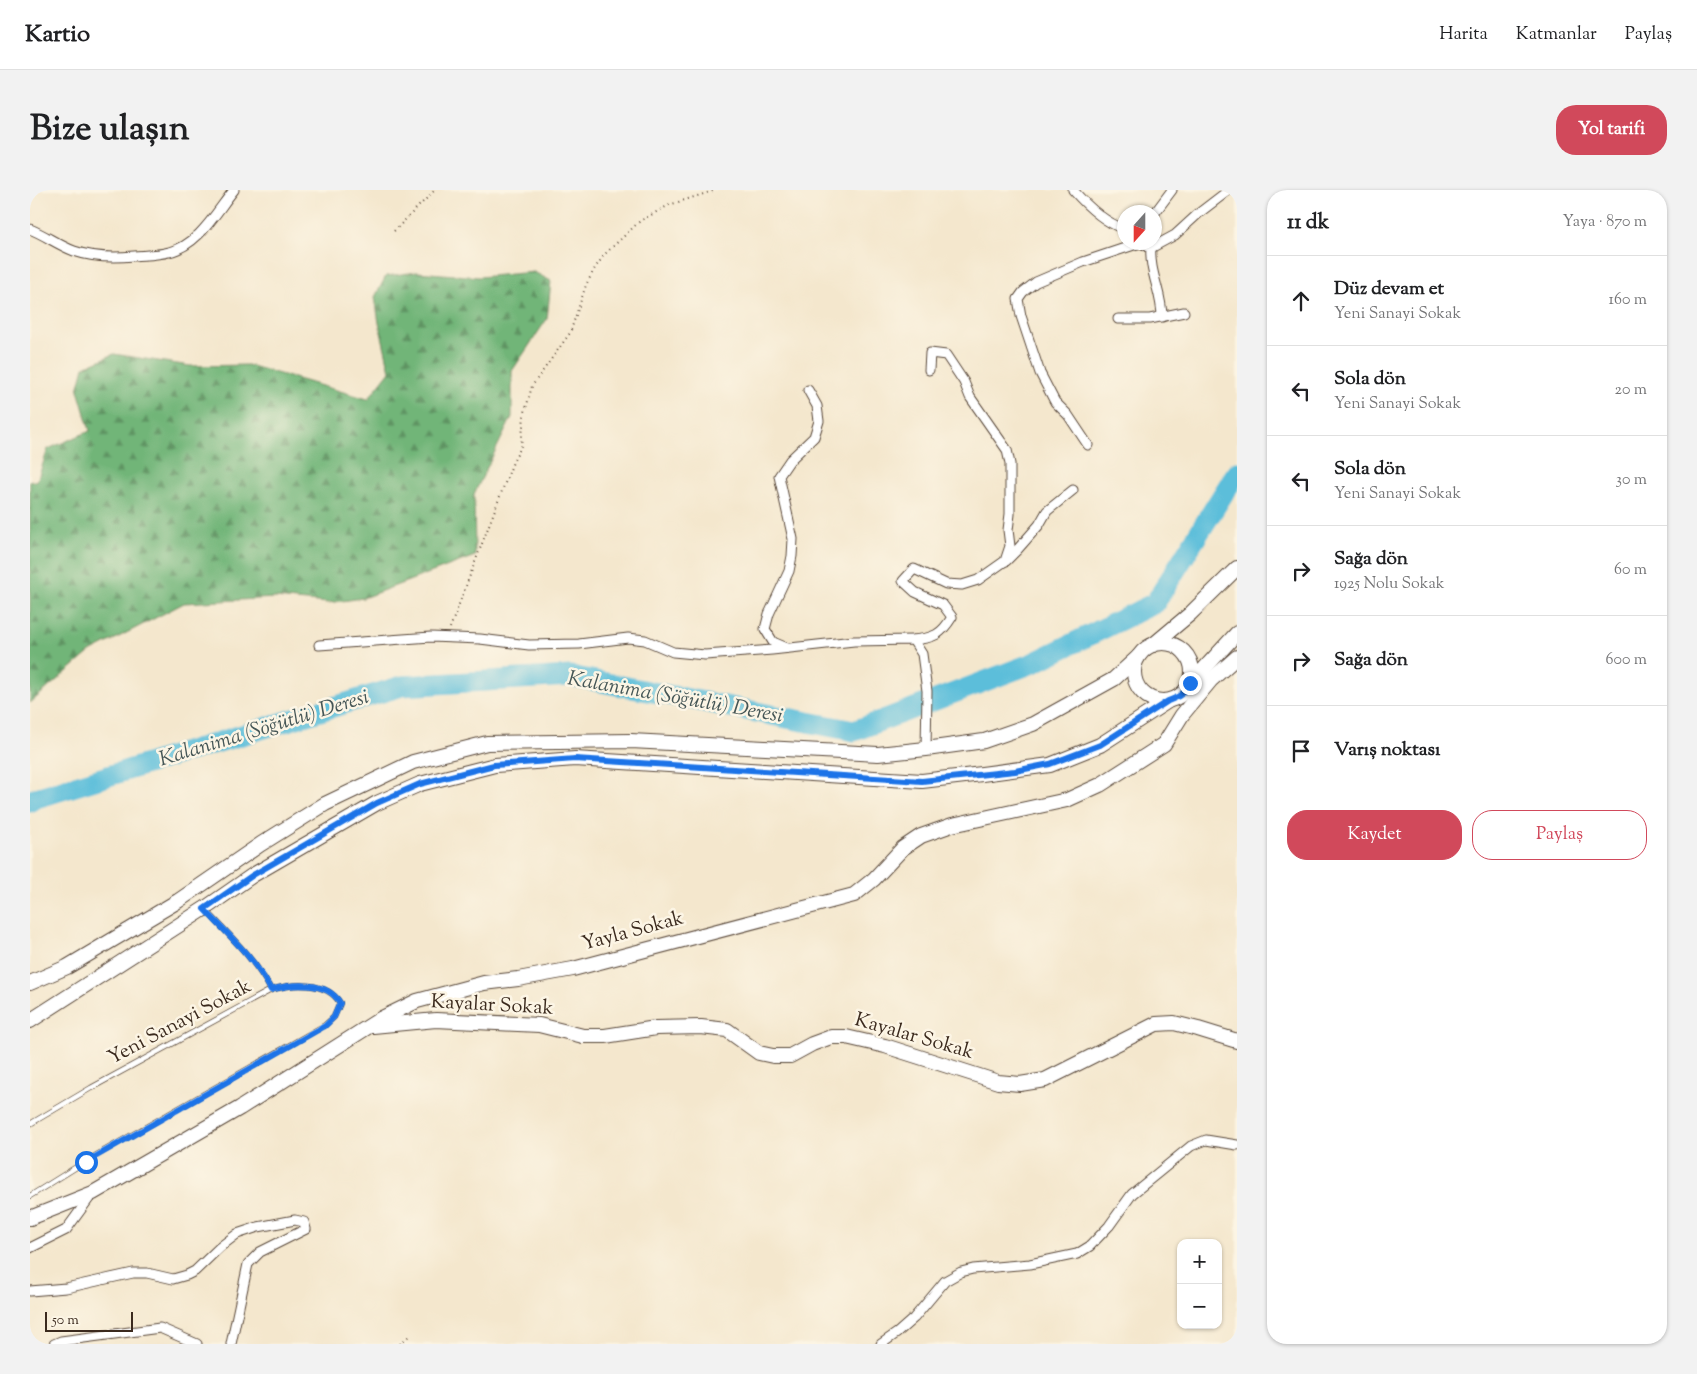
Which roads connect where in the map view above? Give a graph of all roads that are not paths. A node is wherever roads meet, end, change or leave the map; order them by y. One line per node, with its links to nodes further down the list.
1 (234, 190): 7 (street)
2 (1073, 190): 6 (street)
3 (1172, 190): 5 (street)
4 (1229, 190): 8 (street)
5 (1161, 205)
6 (1117, 227)
7 (30, 229)
8 (1162, 242)
9 (1118, 250): 16 (street)
10 (1151, 250): 12 (street)
11 (1184, 312): 12 (street)
12 (1162, 317): 13 (street)
13 (1118, 319)
14 (929, 370): 18 (street)
15 (808, 390): 24 (street)
16 (1088, 444)
17 (1073, 490): 18 (street)
18 (1006, 561): 21 (street)
19 (1237, 568): 23 (main road)
20 (1237, 633): 27 (main road)
21 (913, 640): 24 (street); 29 (street)
22 (318, 645): 24 (street)
23 (1152, 645): 25 (main road); 27 (main road)
24 (788, 648)
25 (1138, 657): 28 (main road); 29 (main road)
26 (1237, 657): 34 (main road, Yayla Sokak)
27 (1190, 683): 28 (main road)
28 (1168, 701): 30 (main road)
29 (926, 749): 31 (main road)
30 (204, 909): 32 (lane); 33 (main road)
31 (30, 983)
32 (271, 990): 36 (lane, Yeni Sanayi Sokak); 39 (lane, Yeni Sanayi Sokak)
33 (30, 1021)
34 (368, 1026): 35 (main road, Kayalar Sokak); 38 (main road, Yayla Sokak)
35 (1237, 1041)
36 (30, 1124)
37 (1237, 1145): 46 (street)
38 (93, 1193): 40 (main road); 41 (street, Yayla Sokak)
39 (30, 1196)
40 (30, 1218)
41 (30, 1248)
42 (30, 1291): 45 (street)
43 (54, 1344): 44 (street)
44 (197, 1344)
45 (232, 1344)
46 (881, 1344)

